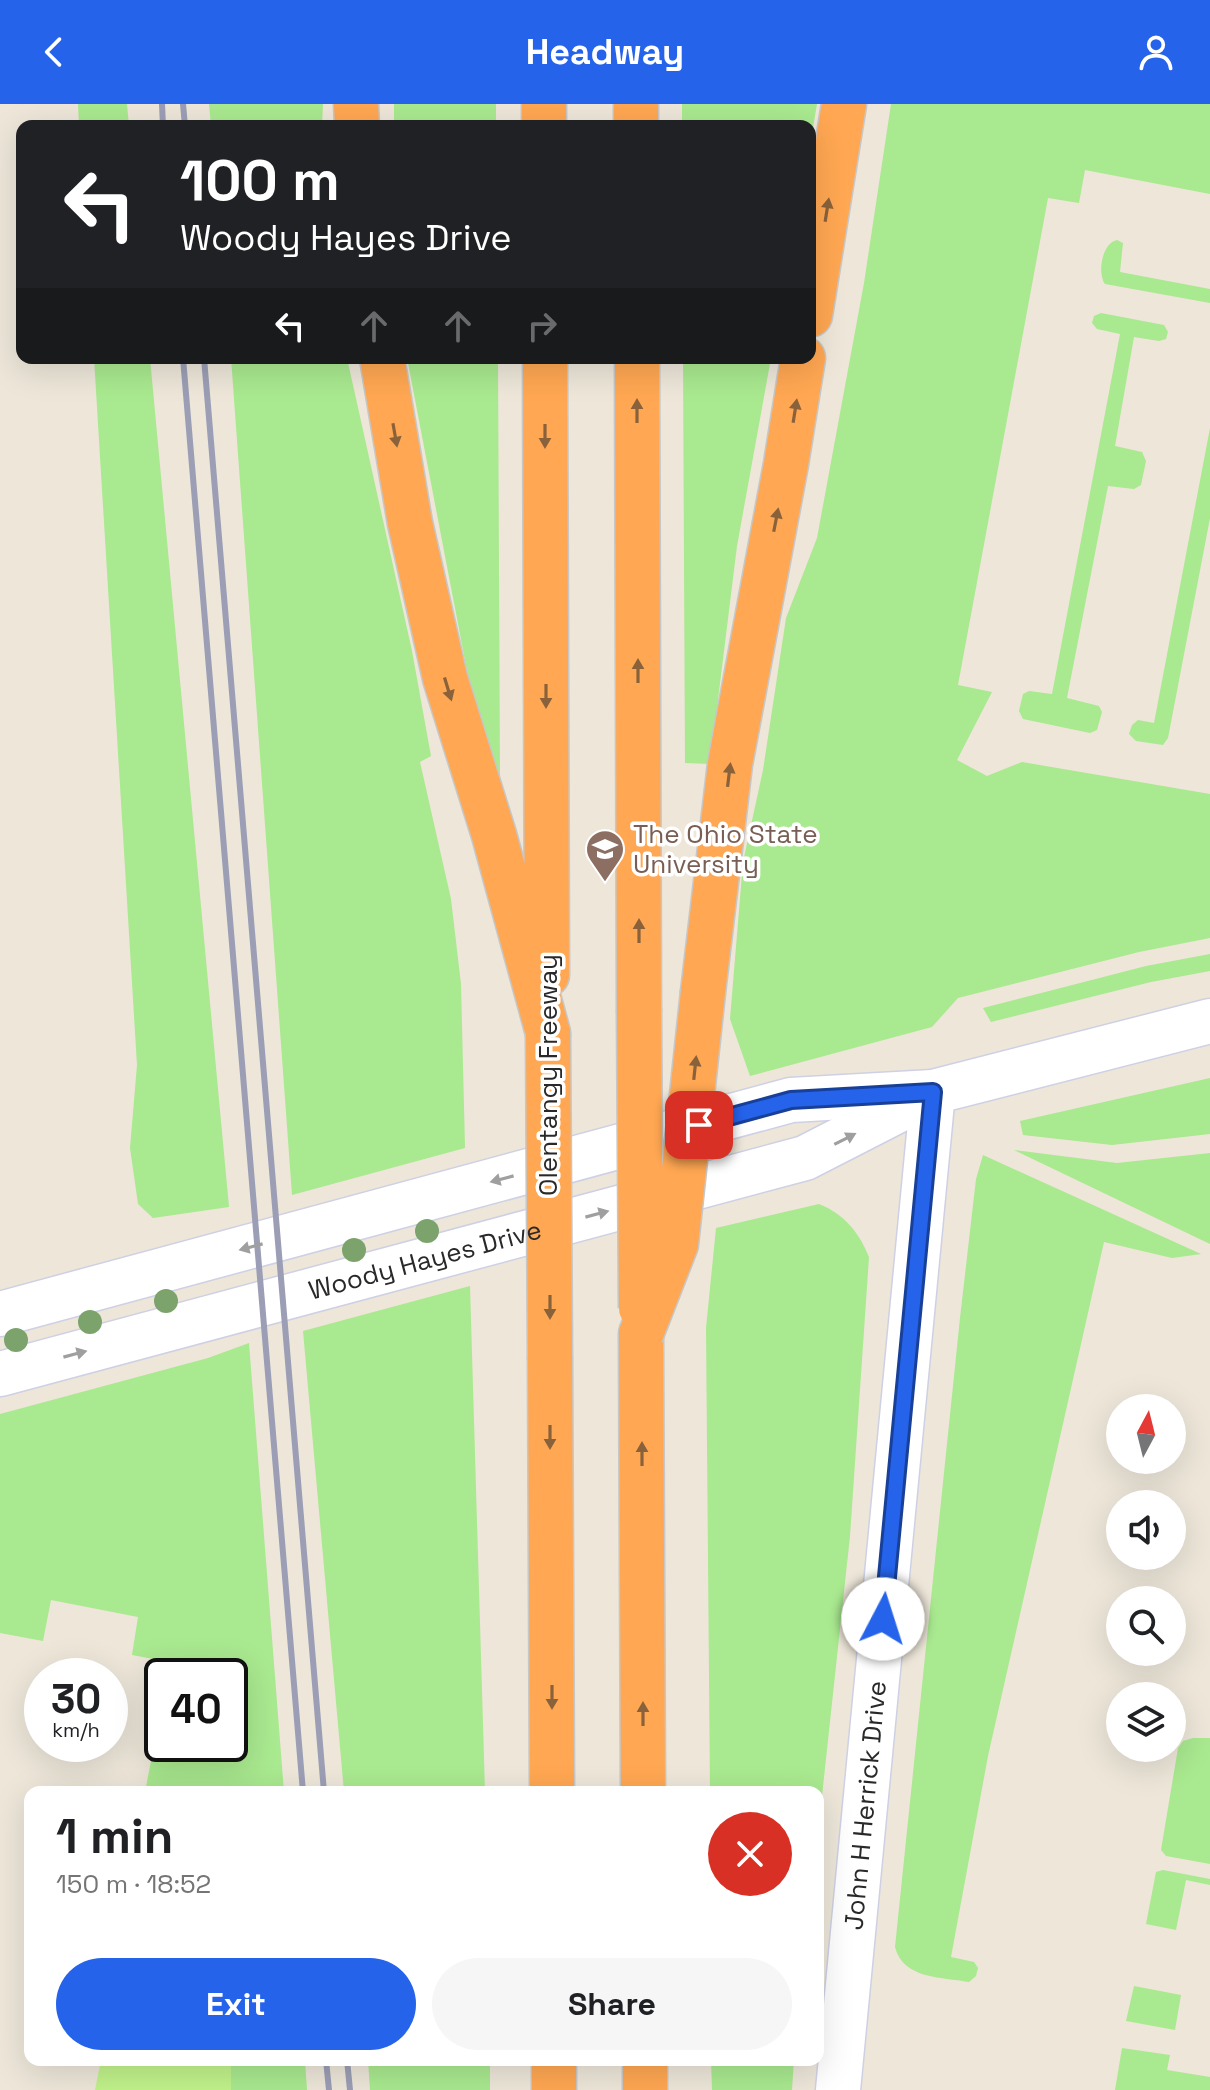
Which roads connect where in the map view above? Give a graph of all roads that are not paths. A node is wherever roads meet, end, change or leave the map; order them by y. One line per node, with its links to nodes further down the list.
1 (844, 104): 2 (highway, one-way to 1)
2 (816, 278)
3 (383, 364): 8 (highway, one-way to 8)
4 (545, 364): 8 (highway, Olentangy Freeway, one-way to 8)
5 (637, 364): 11 (highway, one-way to 5, bridge)
6 (802, 364): 11 (highway, one-way to 6, bridge)
7 (1210, 1021): 9 (street, Woody Hayes Drive)
8 (548, 1033): 13 (highway, Olentangy Freeway, one-way to 13, bridge)
9 (933, 1092): 10 (street, Woody Hayes Drive, one-way to 10); 12 (street, Woody Hayes Drive, one-way to 9); 19 (street, John H Herrick Drive)
10 (0, 1314)
11 (641, 1334): 14 (highway, one-way to 11)
12 (0, 1374)
13 (552, 1786)
14 (643, 1786)
15 (554, 2066): 17 (highway)
16 (645, 2066): 18 (highway)
17 (554, 2090)
18 (645, 2090)
19 (838, 2090)

